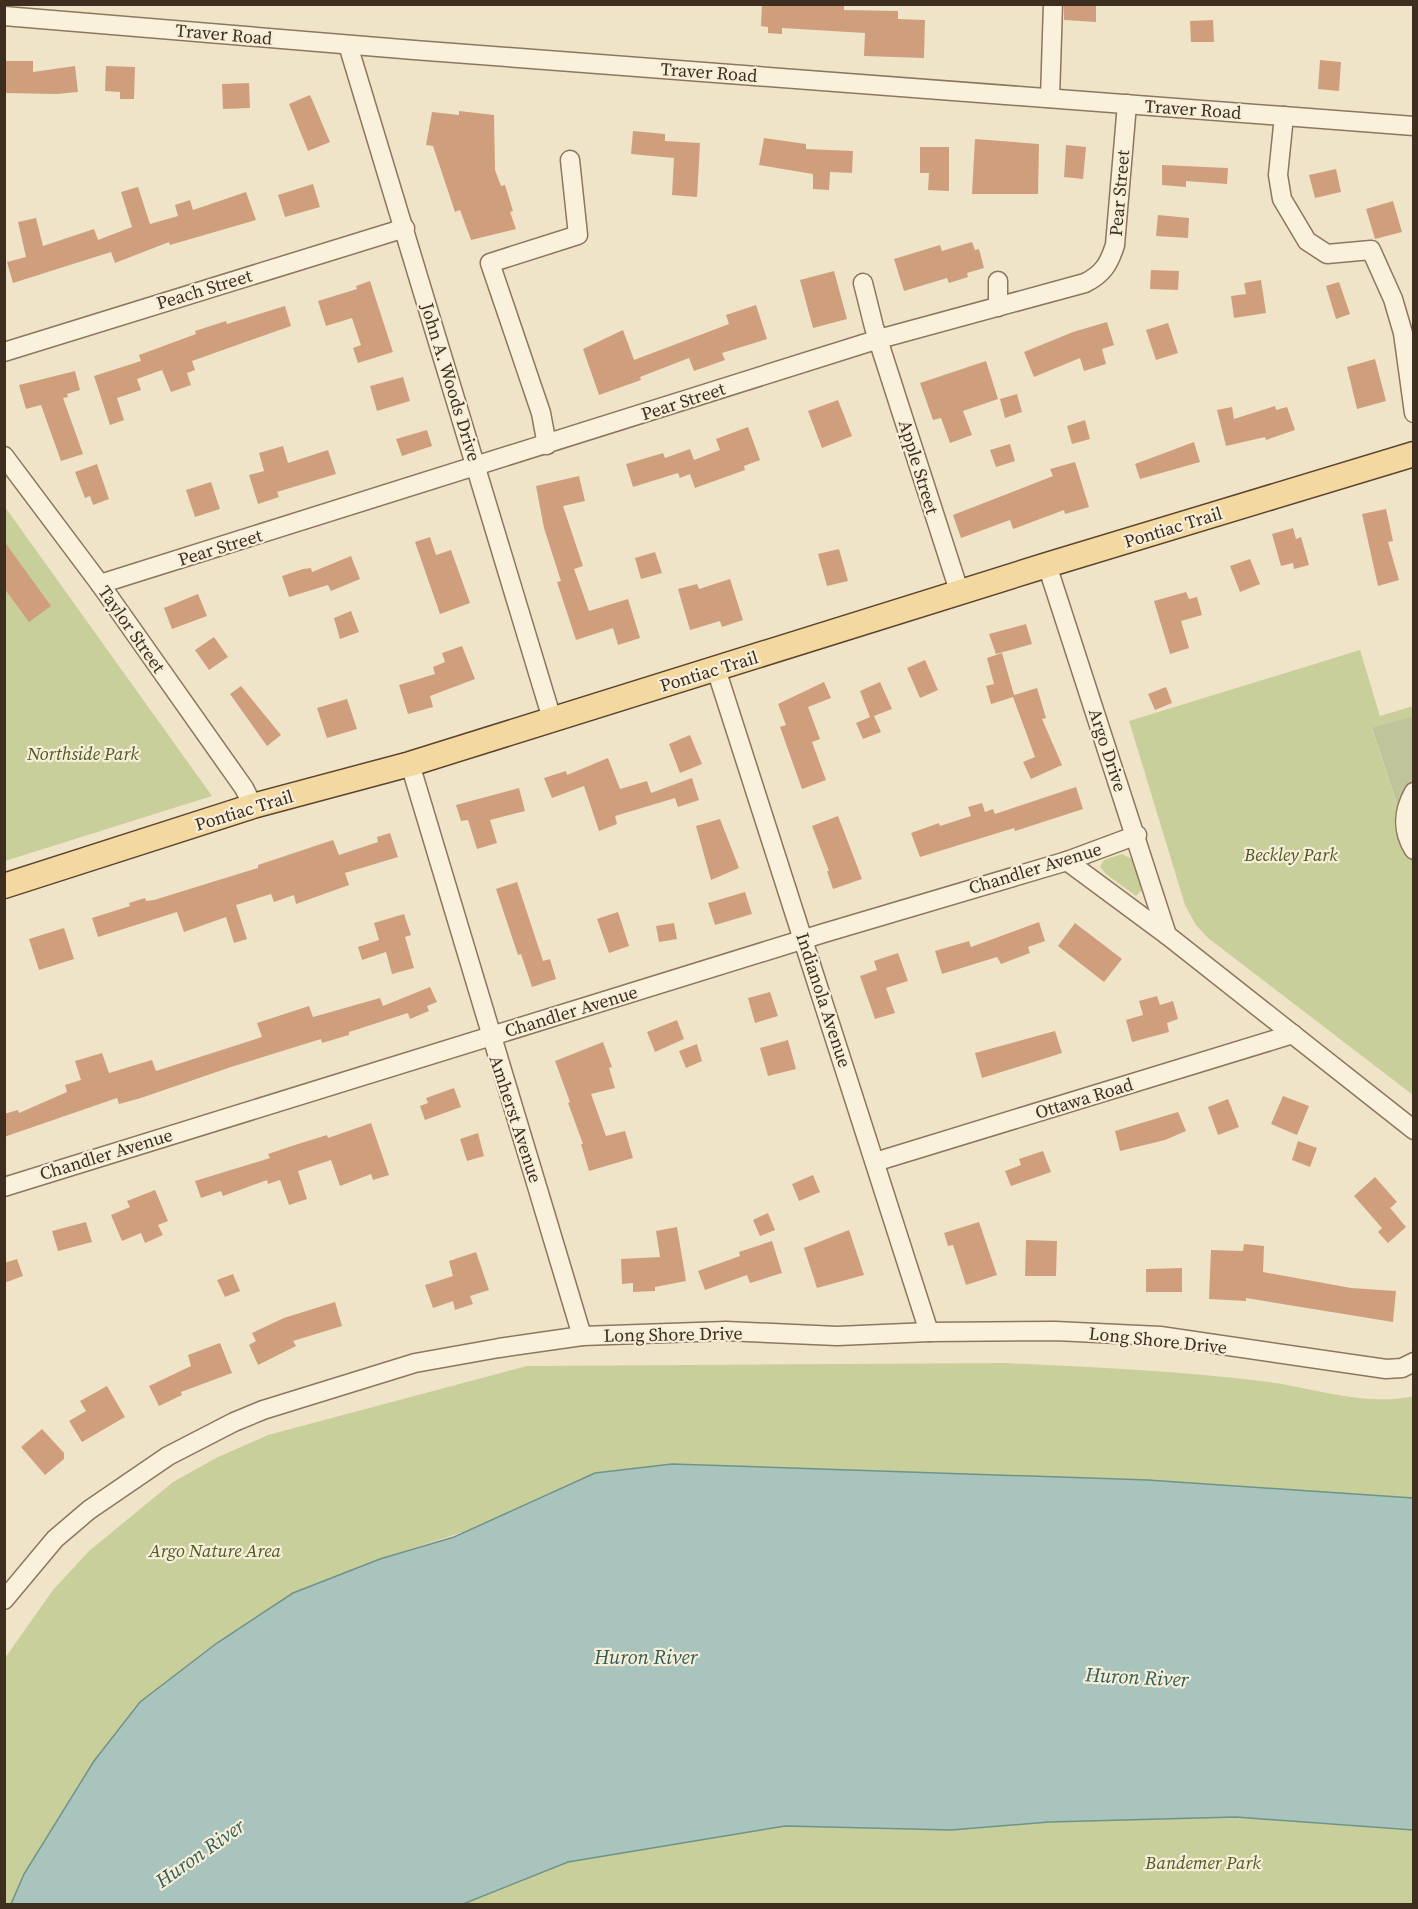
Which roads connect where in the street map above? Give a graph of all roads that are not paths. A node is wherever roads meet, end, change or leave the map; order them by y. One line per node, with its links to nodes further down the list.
1 (1053, 4): 4 (street)
2 (4, 16): 3 (street, Traver Road)
3 (348, 45): 4 (street, Traver Road); 9 (street, John A. Woods Drive)
4 (1050, 98): 5 (street, Traver Road)
5 (1127, 104): 6 (street, Traver Road); 12 (street, Pear Street)
6 (1284, 116): 7 (street, Traver Road); 15 (street)
7 (1413, 126)
8 (570, 160): 16 (street)
9 (405, 228): 14 (street, Peach Street); 19 (street, John A. Woods Drive)
10 (998, 281): 12 (street)
11 (863, 283): 13 (street, Apple Street)
12 (998, 307): 13 (street, Pear Street)
13 (879, 339): 16 (street, Pear Street); 22 (street, Apple Street)
14 (4, 352)
15 (1413, 413)
16 (547, 445): 19 (street, Pear Street)
17 (1413, 454): 20 (main road, Pontiac Trail)
18 (4, 456): 21 (street, Taylor Street)
19 (477, 467): 21 (street, Pear Street); 24 (street, John A. Woods Drive)
20 (1047, 565): 22 (main road, Pontiac Trail); 28 (street, Argo Drive)
21 (100, 584): 27 (street, Taylor Street)
22 (960, 594): 23 (main road, Pontiac Trail)
23 (716, 669): 24 (main road, Pontiac Trail); 33 (street, Indianola Avenue)
24 (552, 719): 25 (main road, Pontiac Trail)
25 (410, 764): 27 (main road, Pontiac Trail); 35 (street, Amherst Avenue)
26 (1413, 792): 29 (street)
27 (253, 806): 31 (main road, Pontiac Trail)
28 (1137, 835): 30 (street, Chandler Avenue); 32 (street, Argo Drive)
29 (1413, 850)
30 (1067, 861): 32 (street); 33 (street, Chandler Avenue)
31 (4, 886)
32 (1167, 936): 34 (street)
33 (805, 940): 35 (street, Chandler Avenue); 37 (street, Indianola Avenue)
34 (1293, 1034): 36 (street); 37 (street, Ottawa Road)
35 (490, 1036): 38 (street, Chandler Avenue); 40 (street, Amherst Avenue)
36 (1413, 1130)
37 (875, 1162): 39 (street, Indianola Avenue)
38 (4, 1187)
39 (929, 1332): 40 (street, Long Shore Drive); 41 (street, Long Shore Drive)
40 (582, 1336): 42 (street, Long Shore Drive)
41 (1413, 1362)
42 (4, 1600)

